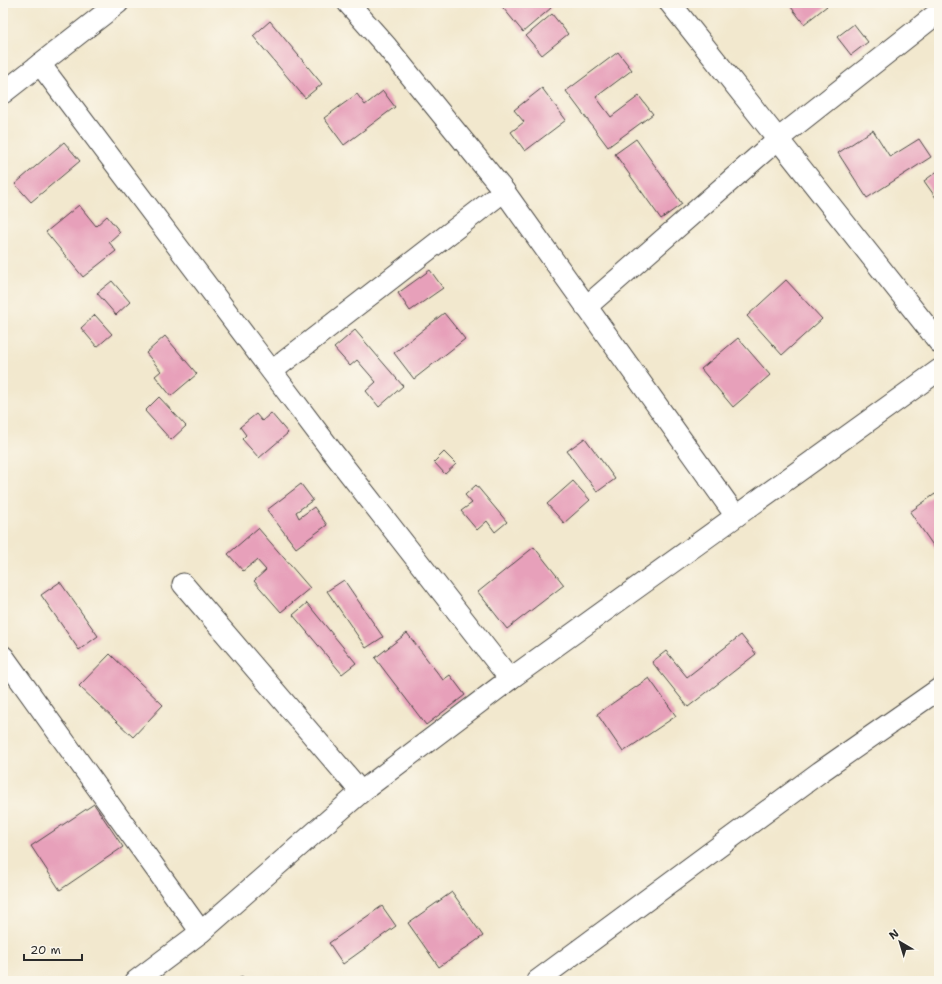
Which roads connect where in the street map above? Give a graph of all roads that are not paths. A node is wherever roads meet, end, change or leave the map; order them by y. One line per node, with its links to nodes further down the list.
1 (118, 3): 5 (street)
2 (348, 3): 8 (street)
3 (670, 3): 7 (street)
4 (939, 12): 7 (street)
5 (40, 64): 6 (street); 12 (street)
6 (3, 94)
7 (778, 139): 9 (street); 10 (street)
8 (504, 191): 9 (street); 12 (street)
9 (586, 307): 13 (street)
10 (939, 342)
11 (939, 370): 13 (street)
12 (272, 372): 16 (street)
13 (736, 516): 16 (street)
14 (183, 584): 18 (street)
15 (3, 656): 19 (street)
16 (510, 679): 18 (street)
17 (939, 689): 21 (street)
18 (361, 792): 19 (street)
19 (201, 932): 20 (street)
20 (136, 981)
21 (537, 981)

